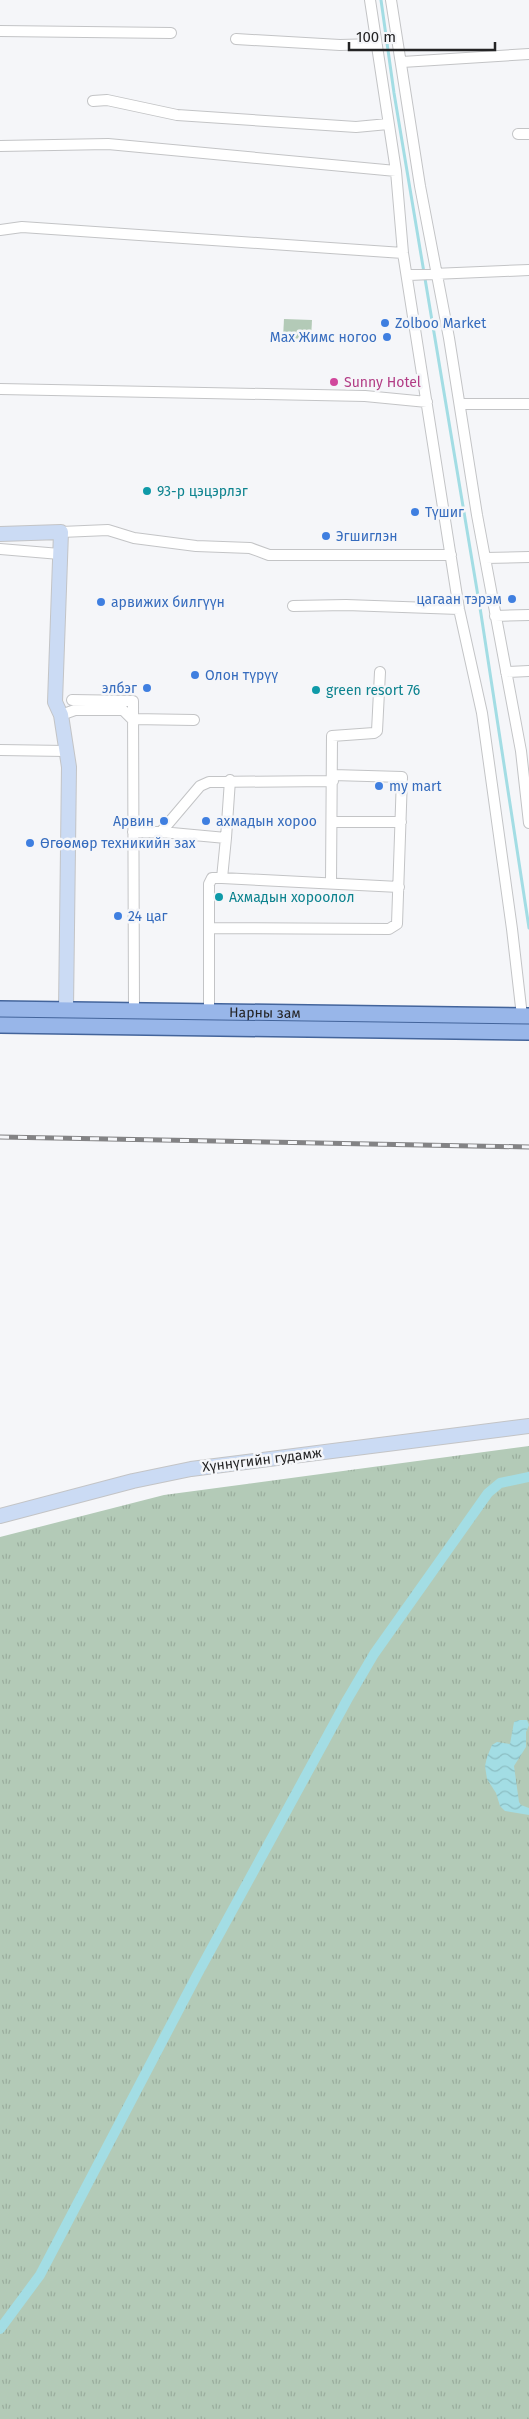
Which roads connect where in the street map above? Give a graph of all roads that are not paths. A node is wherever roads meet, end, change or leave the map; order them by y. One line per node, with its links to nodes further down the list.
1 (370, 0): 6 (street)
2 (391, 0): 8 (street)
3 (0, 31): 4 (street)
4 (171, 33)
5 (236, 39): 6 (street)
6 (376, 44): 10 (street)
7 (529, 54): 8 (street)
8 (402, 62): 18 (street)
9 (93, 101): 10 (street)
10 (388, 124): 14 (street)
11 (518, 134): 12 (street)
12 (529, 134)
13 (0, 146): 14 (street)
14 (396, 171): 16 (street)
15 (0, 230): 16 (street)
16 (403, 253): 19 (street)
17 (529, 270): 18 (street)
18 (435, 272): 19 (street); 22 (street)
19 (413, 275): 21 (street)
20 (0, 389): 21 (street)
21 (427, 402): 28 (street)
22 (460, 404): 23 (street); 30 (street)
23 (529, 404)
24 (61, 532): 25 (street); 27 (street); 28 (street)
25 (0, 534)
26 (0, 549): 27 (street)
27 (60, 554): 39 (street)
28 (451, 555): 32 (street)
29 (529, 556): 30 (street)
30 (485, 558): 34 (street)
31 (293, 606): 32 (street)
32 (459, 609): 61 (street)
33 (529, 615): 34 (street)
34 (495, 616): 37 (street)
35 (529, 671): 37 (street)
36 (380, 672): 45 (street)
37 (506, 672): 44 (street)
38 (72, 700): 40 (street)
39 (61, 715): 40 (street); 43 (street)
40 (132, 719): 41 (street); 50 (street)
41 (194, 720)
42 (0, 750): 43 (street)
43 (66, 751): 57 (street)
44 (525, 751): 49 (street)
45 (333, 778): 46 (street); 47 (street); 48 (street)
46 (230, 780): 51 (street); 52 (street)
47 (332, 822): 48 (street); 54 (street)
48 (401, 822): 55 (street)
49 (529, 822)
50 (132, 832): 51 (street); 59 (street)
51 (161, 832): 52 (street)
52 (226, 838): 53 (street)
53 (222, 878): 54 (street); 56 (street)
54 (331, 883): 55 (street)
55 (399, 887): 56 (street)
56 (210, 928): 60 (street)
57 (66, 1008): 58 (main road, Нарны зам); 59 (main road, Нарны зам)
58 (0, 1009)
59 (134, 1010): 60 (main road, Нарны зам)
60 (209, 1011): 61 (main road, Нарны зам)
61 (525, 1016)
62 (0, 1025): 63 (main road, Нарны зам)
63 (529, 1032)
64 (529, 1426): 65 (street, Хүннүгийн гудамж)
65 (0, 1516)

